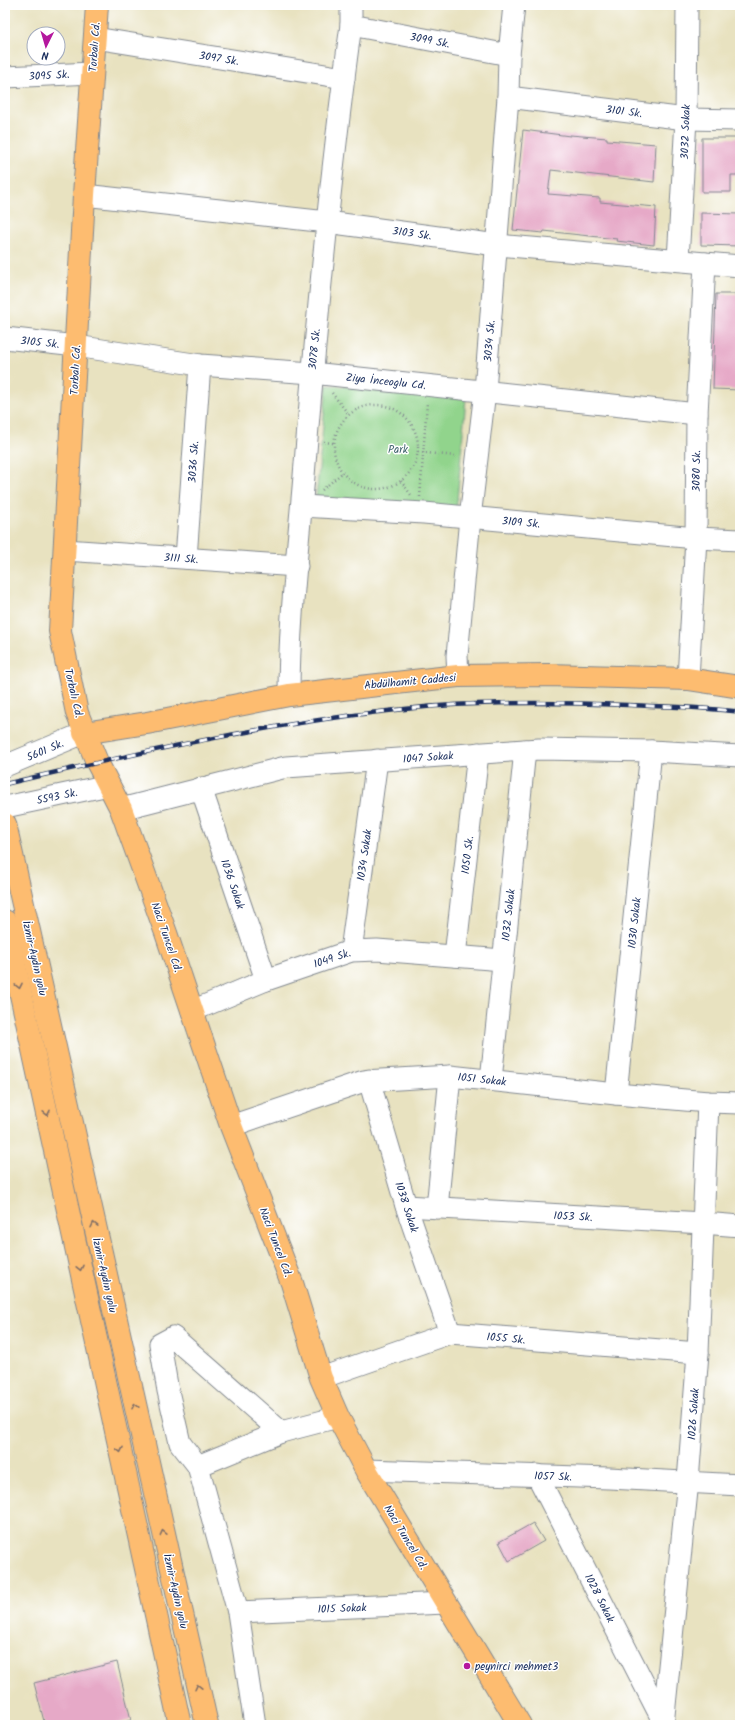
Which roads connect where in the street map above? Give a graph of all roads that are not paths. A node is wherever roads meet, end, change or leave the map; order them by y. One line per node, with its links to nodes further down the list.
1 (97, 5): 5 (main road, Torbalı Cd.)
2 (514, 5): 6 (street, 3034 Sk.)
3 (686, 5): 11 (street, 3032 Sokak)
4 (351, 15): 6 (street, 3099 Sk.); 9 (street, 3078 Sk.)
5 (95, 38): 7 (main road, Torbalı Cd.); 9 (street, 3097 Sk.)
6 (510, 55): 10 (street, 3034 Sk.)
7 (92, 73): 8 (street, 3095 Sk.); 13 (main road, Torbalı Cd.)
8 (5, 77)
9 (344, 78): 14 (street, 3078 Sk.)
10 (508, 97): 11 (street, 3101 Sk.); 15 (street, 3034 Sk.)
11 (686, 119): 12 (street, 3101 Sk.); 16 (street, 3032 Sokak)
12 (740, 120)
13 (84, 195): 14 (street, 3103 Sk.); 20 (main road, Torbalı Cd.)
14 (327, 222): 15 (street, 3103 Sk.); 22 (street, 3078 Sk.)
15 (497, 245): 16 (street, 3103 Sk.); 23 (street, 3034 Sk.)
16 (678, 260): 17 (street, 3103 Sk.)
17 (705, 263): 18 (street, 3103 Sk.); 24 (street, 3080 Sk.)
18 (740, 266)
19 (5, 338): 20 (street, 3105 Sk.)
20 (76, 346): 21 (street, Ziya İnceoglu Cd.); 29 (main road, Torbalı Cd.)
21 (200, 365): 22 (street, Ziya İnceoglu Cd.); 30 (street, 3036 Sk.)
22 (312, 373): 23 (street, Ziya İnceoglu Cd.); 25 (street, 3078 Sk.)
23 (485, 391): 24 (street, Ziya İnceoglu Cd.); 26 (street, 3034 Sk.)
24 (697, 414): 27 (street, 3080 Sk.)
25 (302, 506): 26 (street, 3109 Sk.); 31 (street, 3078 Sk.)
26 (470, 518): 27 (street, 3109 Sk.); 32 (street, 3034 Sk.)
27 (696, 538): 28 (street, 3109 Sk.); 33 (street, 3080 Sk.)
28 (740, 540)
29 (65, 550): 30 (street, 3111 Sk.); 36 (main road, Torbalı Cd.)
30 (186, 558): 31 (street, 3111 Sk.)
31 (297, 566): 35 (street, 3078 Sk.)
32 (458, 676): 33 (main road, Abdülhamit Caddesi); 35 (main road, Abdülhamit Caddesi)
33 (688, 679): 34 (main road, Abdülhamit Caddesi)
34 (740, 687)
35 (289, 695): 36 (main road, Abdülhamit Caddesi)
36 (84, 733): 42 (street, 5601 Sk.); 43 (main road, Naci Tuncel Cd.)
37 (525, 750): 38 (street, 1047 Sokak); 39 (street, 1047 Sokak); 51 (street, 1032 Sokak)
38 (651, 751): 40 (street, 1047 Sokak); 57 (street, 1030 Sokak)
39 (478, 753): 41 (street, 1047 Sokak); 50 (street, 1050 Sk.)
40 (740, 756)
41 (377, 760): 44 (street, 1047 Sokak); 49 (street, 1034 Sokak)
42 (5, 766)
43 (109, 785): 45 (street, 5593 Sk.); 46 (main road, Naci Tuncel Cd.)
44 (201, 788): 46 (street, 1047 Sokak); 52 (street, 1036 Sokak)
45 (5, 807)
46 (121, 809): 53 (main road, Naci Tuncel Cd.)
47 (5, 824): 79 (main road, İzmir-Aydın yolu, one-way to 47)
48 (5, 921): 78 (main road, İzmir-Aydın yolu, one-way to 78)
49 (352, 951): 50 (street, 1049 Sk.); 52 (street, 1049 Sk.)
50 (455, 956): 51 (street, 1049 Sk.)
51 (503, 960): 56 (street, 1032 Sokak)
52 (266, 980): 53 (street, 1049 Sk.)
53 (192, 1011): 60 (main road, Naci Tuncel Cd.)
54 (450, 1076): 55 (street, 1051 Sokak); 56 (street, 1051 Sokak); 62 (street)
55 (369, 1080): 60 (street, 1051 Sokak); 61 (street, 1038 Sokak)
56 (491, 1080): 57 (street, 1051 Sokak)
57 (616, 1094): 58 (street, 1051 Sokak)
58 (708, 1102): 59 (street, 1051 Sokak); 63 (street, 1026 Sokak)
59 (740, 1103)
60 (231, 1126): 67 (main road, Naci Tuncel Cd.)
61 (406, 1206): 62 (street, 1053 Sk.); 65 (street, 1038 Sokak)
62 (437, 1208): 63 (street, 1053 Sk.)
63 (703, 1223): 64 (street, 1053 Sk.); 66 (street, 1026 Sokak)
64 (740, 1226)
65 (450, 1333): 66 (street, 1055 Sk.); 67 (street, 1055 Sk.)
66 (698, 1354): 73 (street, 1026 Sokak)
67 (321, 1378): 68 (main road, Naci Tuncel Cd.)
68 (338, 1417): 69 (street); 71 (main road, Naci Tuncel Cd.)
69 (281, 1432): 70 (street); 70 (street)
70 (198, 1466): 76 (street)
71 (366, 1470): 72 (street, 1057 Sk.); 75 (main road, Naci Tuncel Cd.)
72 (537, 1475): 73 (street, 1057 Sk.); 77 (street, 1028 Sokak)
73 (688, 1481): 74 (street, 1057 Sk.); 77 (street, 1026 Sokak)
74 (740, 1485)
75 (446, 1603): 76 (street, 1015 Sokak); 81 (main road, Naci Tuncel Cd.)
76 (238, 1612): 80 (street)
77 (663, 1723)
78 (180, 1725)
79 (207, 1725)
80 (257, 1725)
81 (520, 1725)

